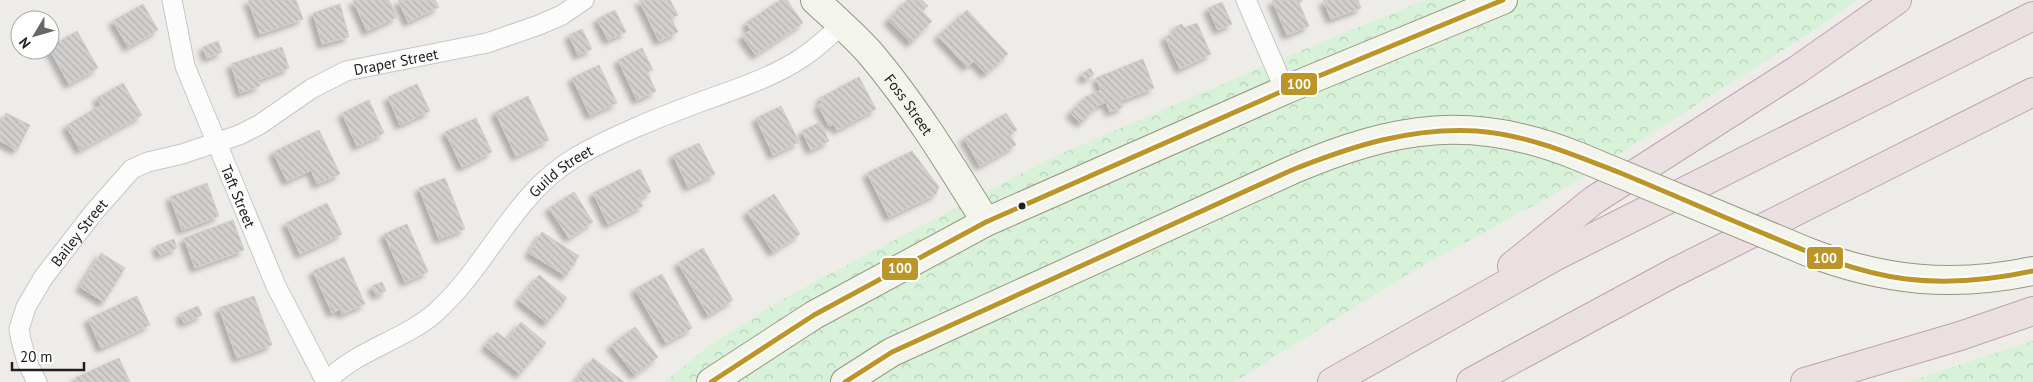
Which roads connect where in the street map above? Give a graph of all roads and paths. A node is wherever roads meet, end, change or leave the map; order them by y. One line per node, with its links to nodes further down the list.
1 (172, 0): 11 (street, Taft Street)
2 (584, 0): 11 (street, Draper Street)
3 (815, 0): 8 (main road, Foss Street)
4 (1246, 0): 9 (street)
5 (1503, 0): 9 (main road)
6 (1897, 0): 15 (highway)
7 (2033, 16): 15 (highway)
8 (841, 25): 12 (main road, Foss Street); 17 (street, Guild Street)
9 (1285, 90): 12 (main road)
10 (2033, 92): 21 (highway)
11 (216, 143): 16 (street, Bailey Street); 17 (street, Taft Street)
12 (986, 222): 18 (main road)
13 (2033, 271): 19 (main road, bridge)
14 (2033, 312): 22 (highway)
15 (1451, 314): 20 (highway)
16 (37, 382)
17 (327, 382)
18 (711, 382)
19 (845, 382)
20 (1332, 382)
21 (1470, 382)
22 (1805, 382)

